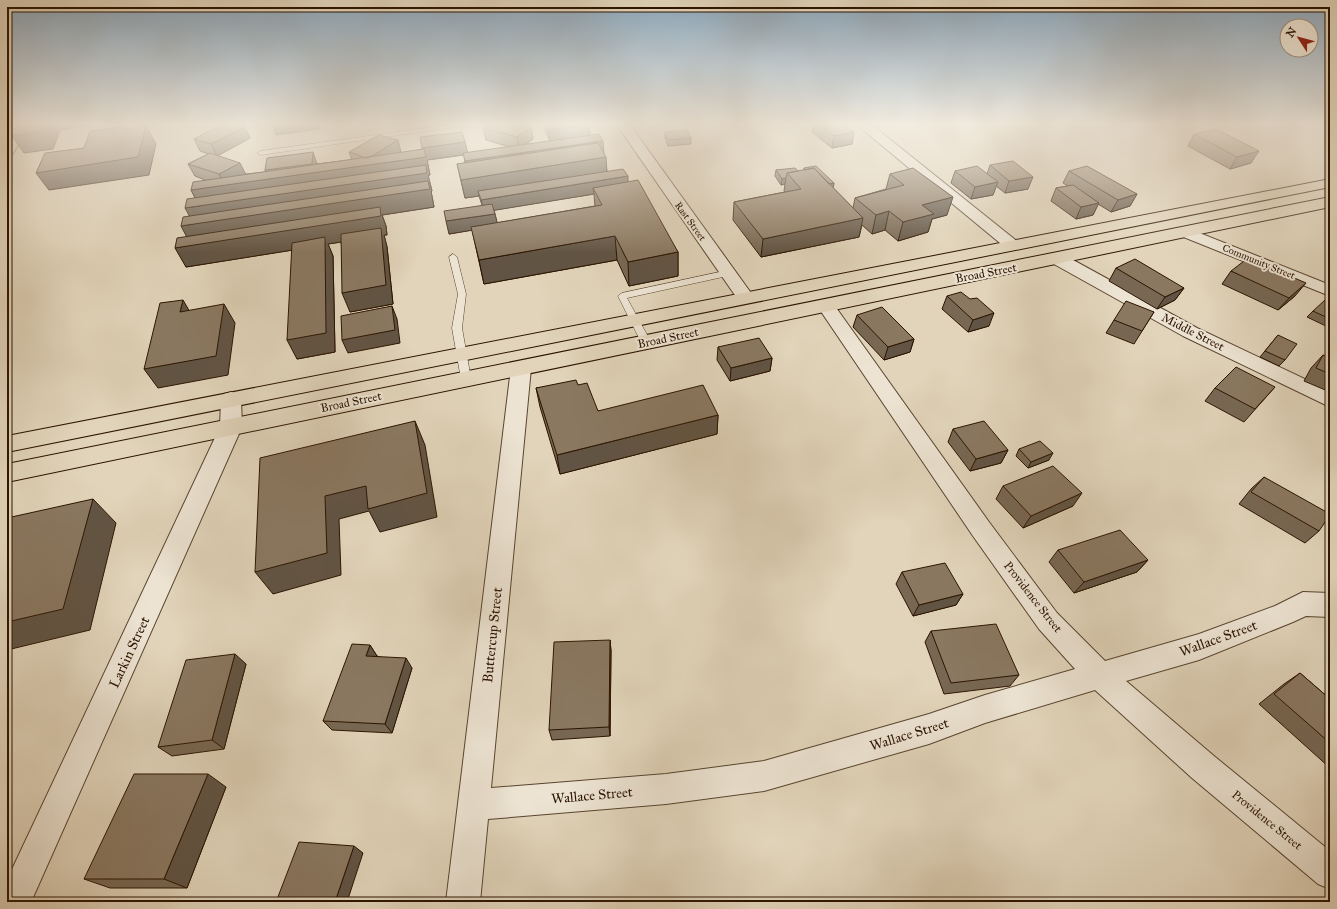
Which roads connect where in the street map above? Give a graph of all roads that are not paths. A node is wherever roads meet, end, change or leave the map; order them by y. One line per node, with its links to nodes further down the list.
1 (653, 167): 9 (street, Rast Street)
2 (917, 167): 6 (street)
3 (1330, 183): 6 (main road, Broad Street)
4 (1330, 202): 5 (main road, Broad Street)
5 (1187, 232): 8 (main road, Broad Street); 10 (street, Community Street)
6 (1012, 245): 11 (main road, Broad Street)
7 (453, 258): 15 (lane)
8 (1058, 259): 12 (main road, Broad Street); 19 (street, Middle Street)
9 (728, 273): 11 (street, Rast Street); 13 (lane)
10 (1330, 291)
11 (745, 297): 13 (main road, Broad Street)
12 (826, 306): 14 (main road, Broad Street); 24 (street, Providence Street)
13 (634, 319): 14 (lane); 15 (main road, Broad Street)
14 (646, 342): 16 (main road, Broad Street)
15 (462, 354): 17 (lane); 18 (main road, Broad Street)
16 (521, 368): 17 (main road, Broad Street); 25 (street, Buttercup Street)
17 (466, 379): 20 (main road, Broad Street)
18 (231, 399): 20 (street, Larkin Street); 21 (main road, Broad Street)
19 (1330, 400)
20 (231, 427): 22 (main road, Broad Street); 27 (street, Larkin Street)
21 (7, 444)
22 (7, 473)
23 (1330, 605): 24 (street, Wallace Street)
24 (1100, 676): 25 (street, Wallace Street); 26 (street, Providence Street)
25 (474, 805): 28 (street, Buttercup Street)
26 (1330, 872)
27 (14, 902)
28 (463, 902)

